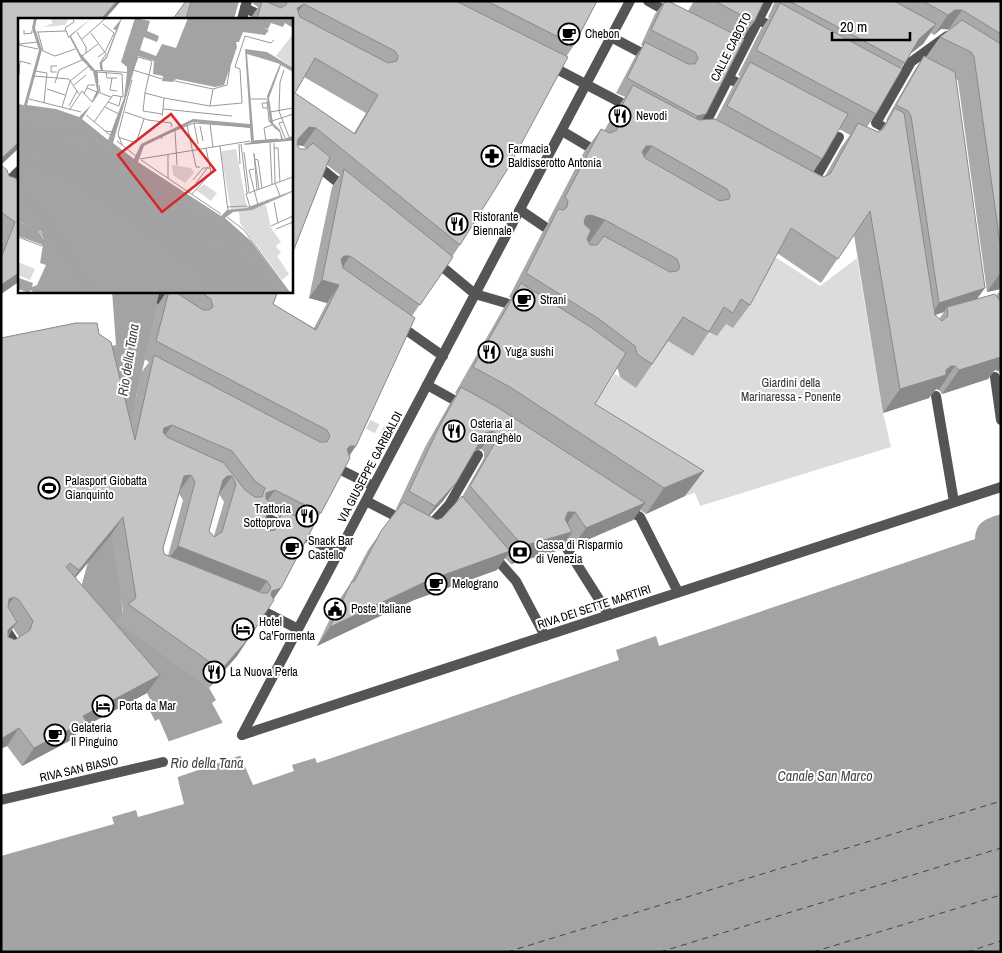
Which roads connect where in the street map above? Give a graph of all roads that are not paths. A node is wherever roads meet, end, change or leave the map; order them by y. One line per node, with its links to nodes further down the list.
1 (630, 1): 9 (street, VIA GIUSEPPE GARIBALDI)
2 (648, 1): 7 (street)
3 (765, 2): 6 (street, CALLE CABOTO)
4 (248, 7): 5 (street)
5 (266, 18)
6 (759, 20): 8 (street); 15 (street, CALLE CABOTO)
7 (683, 21)
8 (785, 34)
9 (612, 37): 13 (street); 16 (street, VIA GIUSEPPE GARIBALDI)
10 (953, 40): 12 (street)
11 (542, 61): 16 (street)
12 (912, 62): 14 (street); 24 (street)
13 (664, 64)
14 (922, 67)
15 (730, 79): 17 (street); 19 (street, CALLE CABOTO)
16 (587, 84): 20 (street); 21 (street, VIA GIUSEPPE GARIBALDI)
17 (755, 92)
18 (706, 99): 19 (street)
19 (716, 105): 22 (street, CALLE CABOTO)
20 (644, 115)
21 (562, 131): 25 (street); 31 (street, VIA GIUSEPPE GARIBALDI)
22 (700, 137)
23 (839, 137): 29 (street)
24 (895, 142)
25 (594, 150)
26 (307, 158): 30 (street)
27 (18, 172): 28 (street)
28 (1, 189)
29 (798, 189)
30 (354, 195)
31 (520, 210): 32 (street); 35 (street, VIA GIUSEPPE GARIBALDI)
32 (545, 227)
33 (423, 250): 35 (street)
34 (165, 292): 36 (street)
35 (475, 294): 38 (street); 39 (street, VIA GIUSEPPE GARIBALDI)
36 (181, 314)
37 (389, 318): 39 (street)
38 (530, 318)
39 (443, 356): 41 (street, VIA GIUSEPPE GARIBALDI)
40 (995, 378): 44 (street)
41 (427, 385): 43 (street); 47 (street, VIA GIUSEPPE GARIBALDI)
42 (936, 396): 51 (street)
43 (474, 411)
44 (1001, 420)
45 (478, 455): 49 (street)
46 (341, 470): 47 (street)
47 (373, 486): 49 (street, VIA GIUSEPPE GARIBALDI)
48 (1001, 486): 51 (street, RIVA DEI SETTE MARTIRI)
49 (366, 501): 55 (street, VIA GIUSEPPE GARIBALDI)
50 (616, 502): 56 (street)
51 (954, 502): 56 (street, RIVA DEI SETTE MARTIRI)
52 (263, 519): 55 (street)
53 (559, 536): 58 (street)
54 (486, 547): 61 (street)
55 (338, 552): 60 (street, VIA GIUSEPPE GARIBALDI)
56 (678, 592): 58 (street, RIVA DEI SETTE MARTIRI)
57 (265, 612): 60 (street)
58 (608, 615): 61 (street, RIVA DEI SETTE MARTIRI)
59 (1, 622): 62 (street)
60 (298, 628): 63 (street, VIA GIUSEPPE GARIBALDI)
61 (545, 636): 63 (street, RIVA DEI SETTE MARTIRI)
62 (1, 651)
63 (242, 735)
64 (163, 762): 65 (street, RIVA SAN BIASIO)
65 (1, 800)

